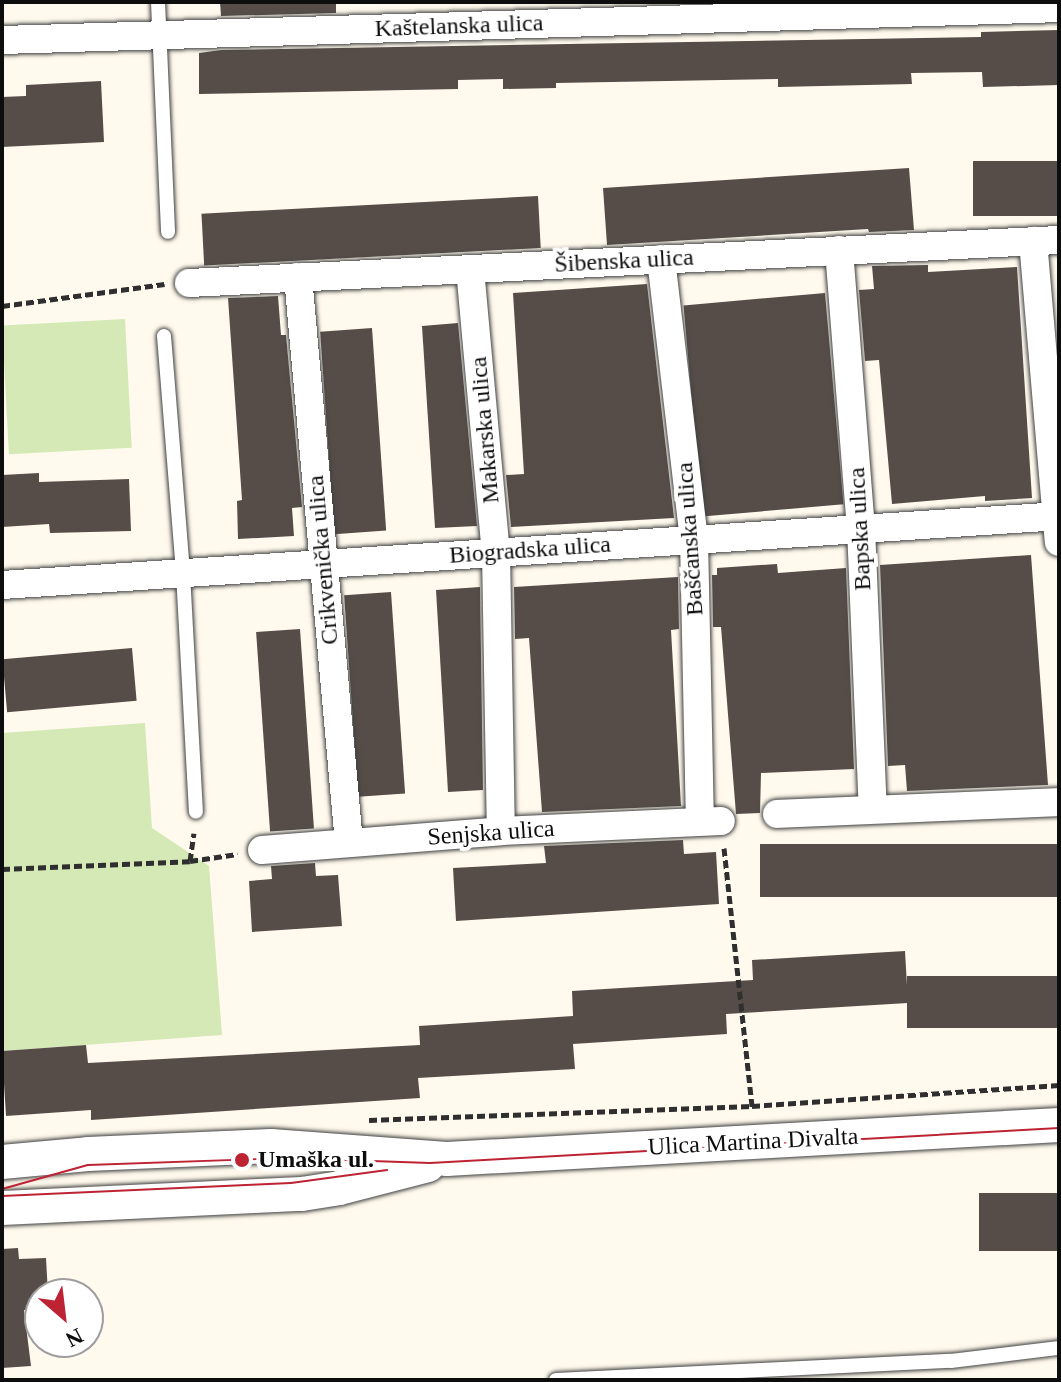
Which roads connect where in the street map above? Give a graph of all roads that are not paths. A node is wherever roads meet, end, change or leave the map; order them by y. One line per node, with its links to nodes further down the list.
1 (158, 2): 3 (lane)
2 (1059, 8): 3 (street, Kaštelanska ulica)
3 (160, 35): 4 (street, Kaštelanska ulica); 5 (lane)
4 (2, 40)
5 (168, 232)
6 (1046, 241): 7 (street, Šibenska ulica); 13 (street)
7 (839, 250): 8 (street, Šibenska ulica); 14 (street, Bapska ulica)
8 (661, 259): 9 (street, Šibenska ulica); 15 (street, Baščanska ulica)
9 (470, 269): 10 (street, Šibenska ulica); 16 (street, Makarska ulica)
10 (298, 277): 11 (street, Šibenska ulica); 17 (street, Crikvenička ulica)
11 (189, 283)
12 (164, 336): 18 (lane)
13 (1058, 525): 14 (street, Biogradska ulica)
14 (861, 528): 15 (street, Biogradska ulica); 21 (street, Bapska ulica)
15 (694, 539): 16 (street, Biogradska ulica); 24 (street, Baščanska ulica)
16 (496, 552): 17 (street, Biogradska ulica); 25 (street, Makarska ulica)
17 (324, 563): 18 (street, Biogradska ulica); 26 (street, Crikvenička ulica)
18 (183, 573): 19 (street, Biogradska ulica); 22 (lane)
19 (2, 585)
20 (1059, 802): 21 (street)
21 (873, 809): 23 (street)
22 (196, 812)
23 (777, 814)
24 (711, 821): 25 (street, Senjska ulica)
25 (501, 831): 26 (street, Senjska ulica)
26 (349, 843): 27 (street, Senjska ulica)
27 (262, 850)
28 (1059, 1125): 29 (street, Ulica Martina Divalta)
29 (447, 1159): 30 (street, Ulica Martina Divalta); 31 (street, Ulica Martina Divalta)
30 (2, 1162)
31 (2, 1208)
32 (1059, 1348): 33 (lane)
33 (556, 1380)

